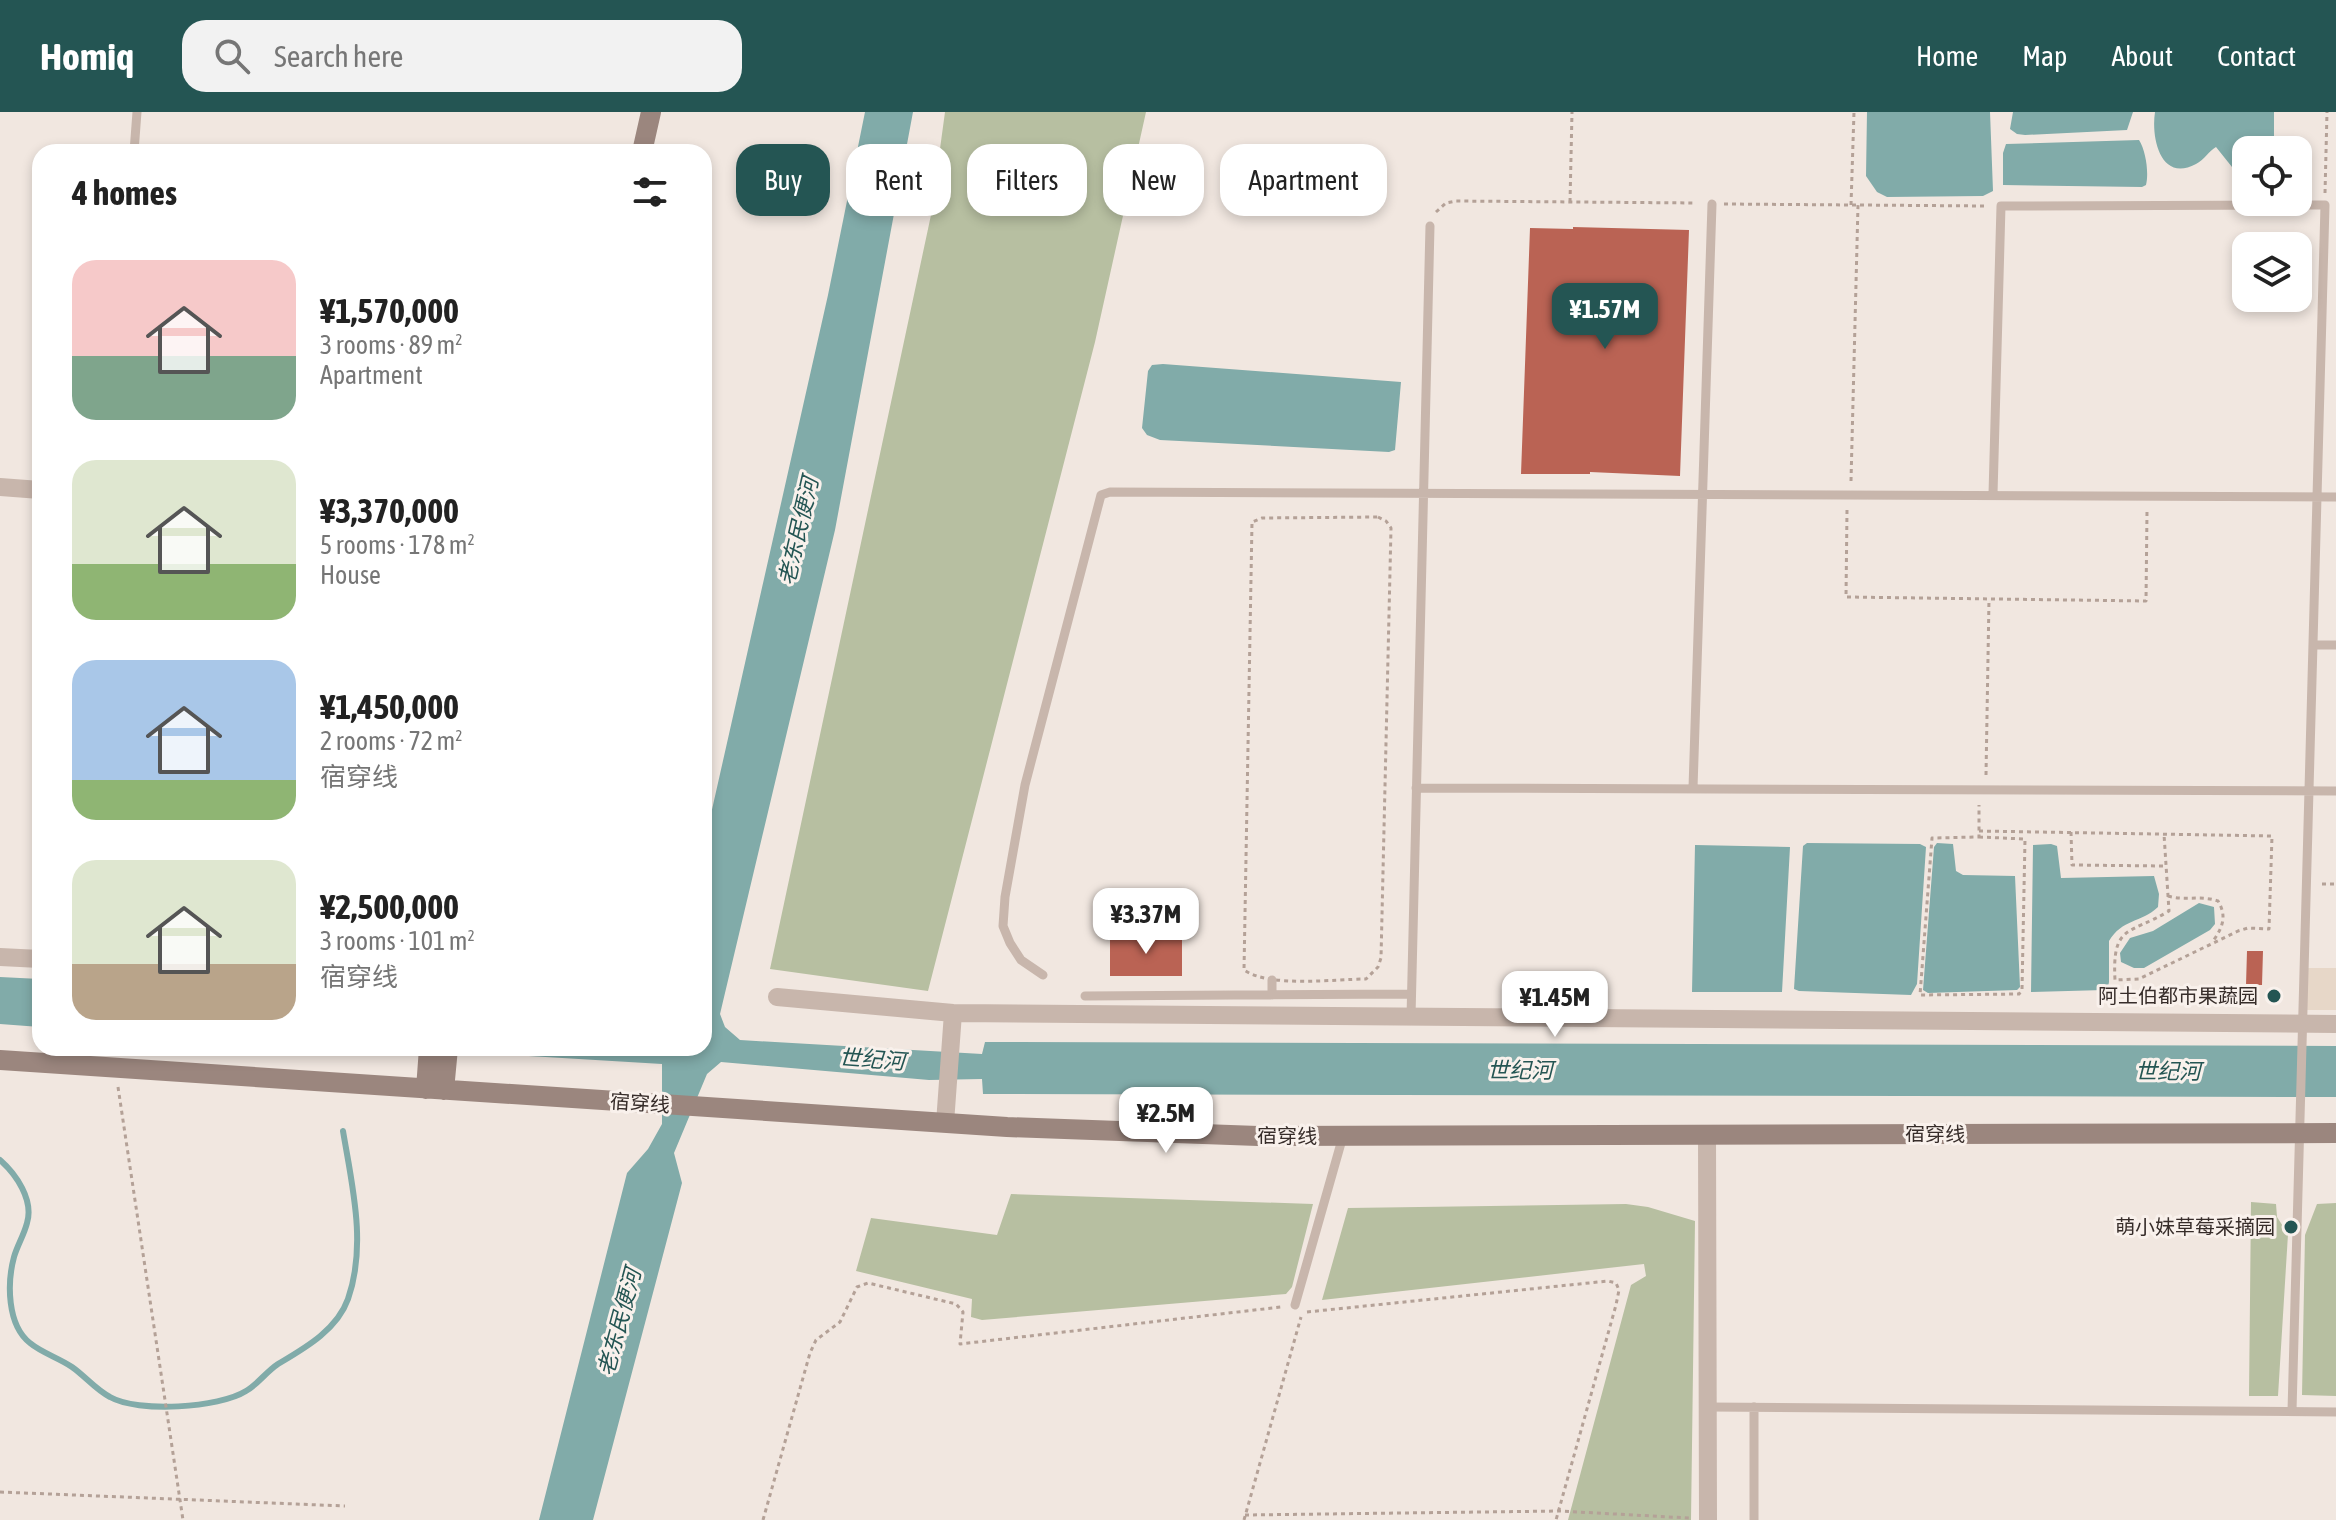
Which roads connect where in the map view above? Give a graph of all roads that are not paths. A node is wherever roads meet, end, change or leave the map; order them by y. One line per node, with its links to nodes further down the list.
1 (137, 112): 4 (lane)
2 (651, 112): 5 (main road)
3 (664, 112): 6 (main road)
4 (135, 144)
5 (644, 144)
6 (657, 144)
7 (1712, 204): 13 (lane)
8 (1430, 226): 11 (lane)
9 (0, 487): 10 (street)
10 (32, 489)
11 (1425, 493): 13 (lane); 18 (lane); 24 (lane)
12 (1993, 494): 13 (lane); 14 (lane); 14 (lane)
13 (1702, 495): 19 (lane)
14 (2317, 497): 15 (lane); 16 (lane)
15 (2336, 497)
16 (2313, 645): 17 (lane); 20 (lane)
17 (2336, 645)
18 (1416, 788): 19 (lane); 26 (lane)
19 (1693, 788): 20 (lane)
20 (2309, 791): 21 (lane); 33 (lane)
21 (2336, 791)
22 (0, 957): 23 (street)
23 (32, 959)
24 (1043, 975)
25 (1272, 980): 27 (lane)
26 (1411, 994): 27 (lane); 30 (lane)
27 (1272, 995): 28 (lane)
28 (1085, 996)
29 (777, 997): 31 (street)
30 (1411, 1017): 31 (street); 33 (street)
31 (953, 1023): 37 (street)
32 (2336, 1024): 33 (street)
33 (2302, 1030): 38 (lane)
34 (438, 1056): 36 (main road)
35 (0, 1060): 36 (main road, 宿穿线)
36 (435, 1089): 37 (main road, 宿穿线)
37 (945, 1123): 41 (main road, 宿穿线)
38 (2299, 1133): 39 (main road, 宿穿线); 40 (main road, 宿穿线); 45 (lane)
39 (2336, 1133)
40 (1707, 1134): 41 (main road, 宿穿线); 43 (street)
41 (1343, 1136): 42 (lane)
42 (1295, 1305)
43 (1708, 1407): 44 (lane); 47 (street)
44 (1754, 1407): 45 (lane); 48 (lane)
45 (2292, 1411): 46 (lane)
46 (2336, 1412)
47 (1708, 1519)
48 (1754, 1520)

